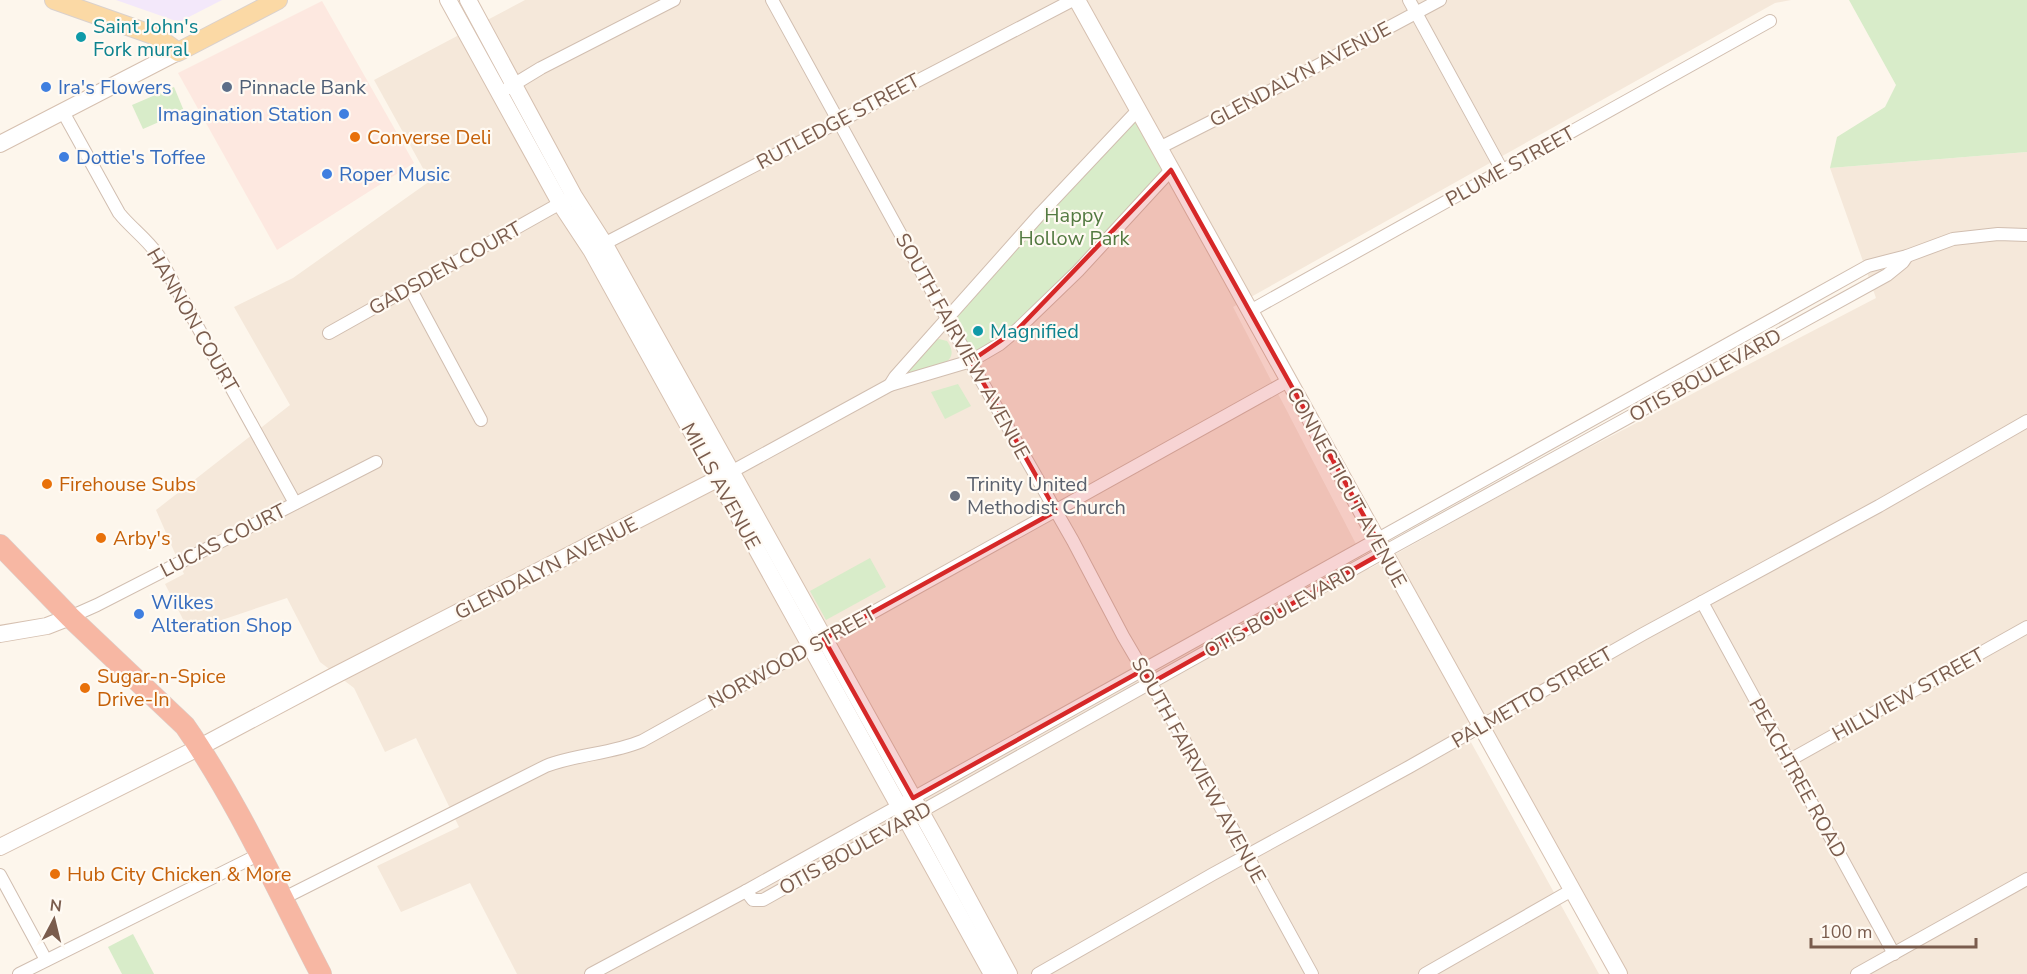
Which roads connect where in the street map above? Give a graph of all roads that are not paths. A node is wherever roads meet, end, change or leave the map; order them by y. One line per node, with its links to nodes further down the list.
1 (54, 0): 12 (main road)
2 (278, 0): 12 (main road)
3 (448, 0): 13 (street, MILLS AVENUE)
4 (468, 0): 13 (street, MILLS AVENUE)
5 (674, 0): 13 (street)
6 (772, 0): 16 (street, SOUTH FAIRVIEW AVENUE)
7 (1075, 0): 14 (street, CONNECTICUT AVENUE); 16 (street, RUTLEDGE STREET)
8 (1409, 0): 10 (street)
9 (1440, 0): 10 (street, GLENDALYN AVENUE)
10 (1416, 13): 18 (street, GLENDALYN AVENUE); 20 (street)
11 (1770, 21): 20 (street, PLUME STREET)
12 (178, 52): 15 (street)
13 (507, 88): 21 (street, MILLS AVENUE)
14 (1138, 110): 18 (street, CONNECTICUT AVENUE); 27 (street, GLENDALYN AVENUE)
15 (63, 112): 17 (street); 36 (street, HANNON COURT)
16 (839, 121): 23 (street, RUTLEDGE STREET); 27 (street, SOUTH FAIRVIEW AVENUE)
17 (0, 144)
18 (1159, 148): 19 (street, CONNECTICUT AVENUE)
19 (1171, 170): 26 (street, CONNECTICUT AVENUE); 29 (street, GLENDALYN AVENUE)
20 (1502, 170): 26 (street, PLUME STREET)
21 (567, 200): 23 (street, MILLS AVENUE); 25 (street, GADSDEN COURT)
22 (2027, 236): 24 (street, OTIS BOULEVARD)
23 (597, 247): 35 (street, MILLS AVENUE)
24 (1907, 256): 39 (street, OTIS BOULEVARD); 39 (street, OTIS BOULEVARD)
25 (410, 288): 28 (street, GADSDEN COURT); 32 (street)
26 (1250, 311): 30 (street, CONNECTICUT AVENUE)
27 (946, 318): 29 (street, SOUTH FAIRVIEW AVENUE); 31 (street, GLENDALYN AVENUE)
28 (329, 333)
29 (971, 361): 31 (street, GLENDALYN AVENUE); 37 (street, SOUTH FAIRVIEW AVENUE)
30 (1288, 381): 37 (street, NORWOOD STREET); 39 (street, CONNECTICUT AVENUE)
31 (890, 385): 35 (street, GLENDALYN AVENUE)
32 (481, 420)
33 (2027, 422): 40 (street, PALMETTO STREET)
34 (376, 462): 36 (street, LUCAS COURT)
35 (725, 476): 44 (street, MILLS AVENUE); 48 (street, GLENDALYN AVENUE)
36 (295, 503): 41 (street, LUCAS COURT)
37 (1056, 511): 44 (street, NORWOOD STREET); 45 (street, SOUTH FAIRVIEW AVENUE)
38 (0, 545): 41 (highway)
39 (1380, 546): 45 (street, OTIS BOULEVARD); 46 (street, OTIS BOULEVARD); 47 (street, CONNECTICUT AVENUE)
40 (1702, 602): 47 (street, PALMETTO STREET); 49 (street, PEACHTREE ROAD)
41 (70, 617): 43 (street); 48 (highway)
42 (2027, 628): 49 (street, HILLVIEW STREET)
43 (0, 634)
44 (817, 643): 50 (street, MILLS AVENUE); 57 (street, NORWOOD STREET)
45 (1143, 670): 46 (street, SOUTH FAIRVIEW AVENUE); 50 (street, OTIS BOULEVARD)
46 (1151, 683): 50 (street, OTIS BOULEVARD); 53 (street, SOUTH FAIRVIEW AVENUE)
47 (1481, 726): 53 (street, PALMETTO STREET); 56 (street, CONNECTICUT AVENUE)
48 (200, 747): 51 (street, GLENDALYN AVENUE); 52 (highway)
49 (1788, 761): 58 (street, PEACHTREE ROAD)
50 (910, 808): 62 (street, OTIS BOULEVARD); 63 (street, MILLS AVENUE); 64 (street, MILLS AVENUE)
51 (0, 847)
52 (260, 854): 57 (highway); 59 (street)
53 (1248, 855): 65 (street, PALMETTO STREET); 66 (street, SOUTH FAIRVIEW AVENUE)
54 (0, 875): 59 (street)
55 (2027, 879): 58 (street)
56 (1572, 890): 67 (street); 68 (street, CONNECTICUT AVENUE)
57 (282, 899): 61 (highway)
58 (1894, 954): 69 (street)
59 (46, 960): 60 (street)
60 (19, 974)
61 (321, 974)
62 (591, 974)
63 (992, 974)
64 (1009, 974)
65 (1038, 974)
66 (1312, 974)
67 (1425, 974)
68 (1619, 974)
69 (1857, 974)

